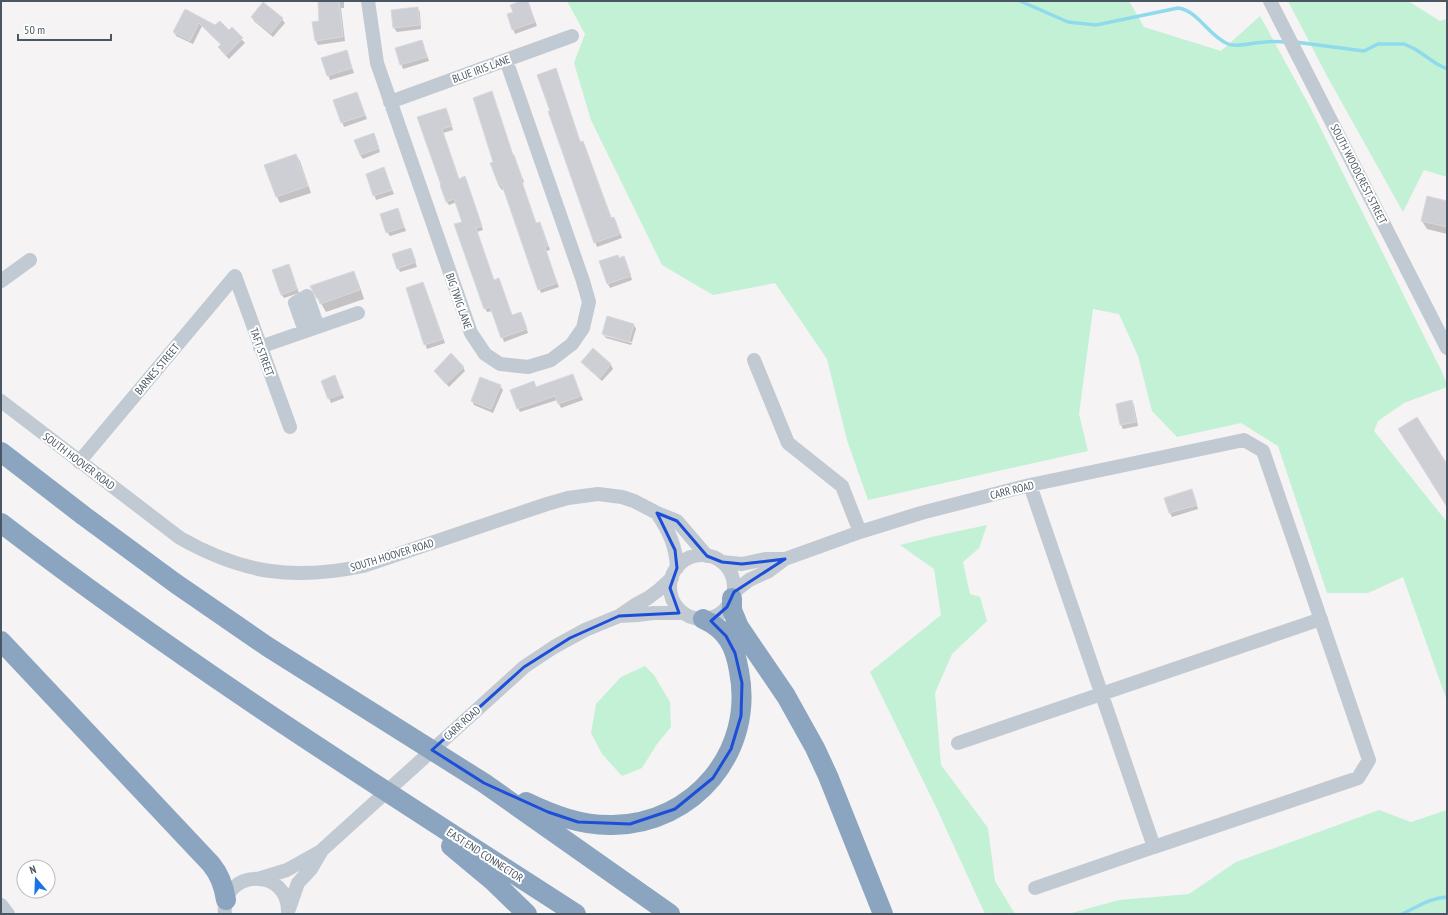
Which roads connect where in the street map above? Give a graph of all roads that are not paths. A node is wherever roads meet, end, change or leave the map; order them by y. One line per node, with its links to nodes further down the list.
1 (368, 1): 5 (street, BIG TWIG LANE)
2 (1270, 1): 11 (street, SOUTH WOODCREST STREET)
3 (572, 36): 4 (street, BLUE IRIS LANE)
4 (506, 60): 5 (street, BLUE IRIS LANE); 5 (street, BIG TWIG LANE)
5 (390, 102)
6 (30, 260): 8 (street)
7 (235, 276): 10 (street, TAFT STREET); 16 (street, BARNES STREET)
8 (1, 280)
9 (358, 313): 10 (street)
10 (260, 347): 14 (street, TAFT STREET)
11 (1447, 348)
12 (754, 360): 20 (street)
13 (1, 401): 16 (street, SOUTH HOOVER ROAD)
14 (290, 427)
15 (1, 452): 33 (highway)
16 (79, 462): 18 (street, SOUTH HOOVER ROAD)
17 (1030, 485): 20 (street, CARR ROAD); 29 (street, CARR ROAD); 31 (street)
18 (657, 513): 21 (street, SOUTH HOOVER ROAD); 24 (street)
19 (1, 523): 34 (highway)
20 (860, 532): 22 (street, CARR ROAD)
21 (707, 556): 23 (street); 24 (street)
22 (785, 559): 23 (street, CARR ROAD); 25 (street, CARR ROAD)
23 (722, 562): 25 (street)
24 (674, 573): 26 (street); 27 (street, CARR ROAD)
25 (733, 595): 28 (street); 46 (highway)
26 (682, 612): 27 (street, CARR ROAD); 28 (street)
27 (619, 616): 36 (street, CARR ROAD)
28 (703, 619): 33 (highway)
29 (1321, 619): 31 (street); 35 (street)
30 (1, 642): 40 (highway)
31 (1100, 694): 32 (street); 35 (street)
32 (958, 743)
33 (484, 783): 45 (highway)
34 (394, 796): 43 (highway); 44 (highway, EAST END CONNECTOR)
35 (1154, 847): 38 (street)
36 (321, 851): 37 (street, CARR ROAD); 41 (street, CARR ROAD)
37 (261, 878): 40 (street, CARR ROAD); 41 (street)
38 (1035, 888)
39 (1, 905): 42 (street)
40 (225, 910)
41 (288, 911)
42 (8, 914)
43 (528, 914)
44 (576, 914)
45 (670, 914)
46 (883, 914)

